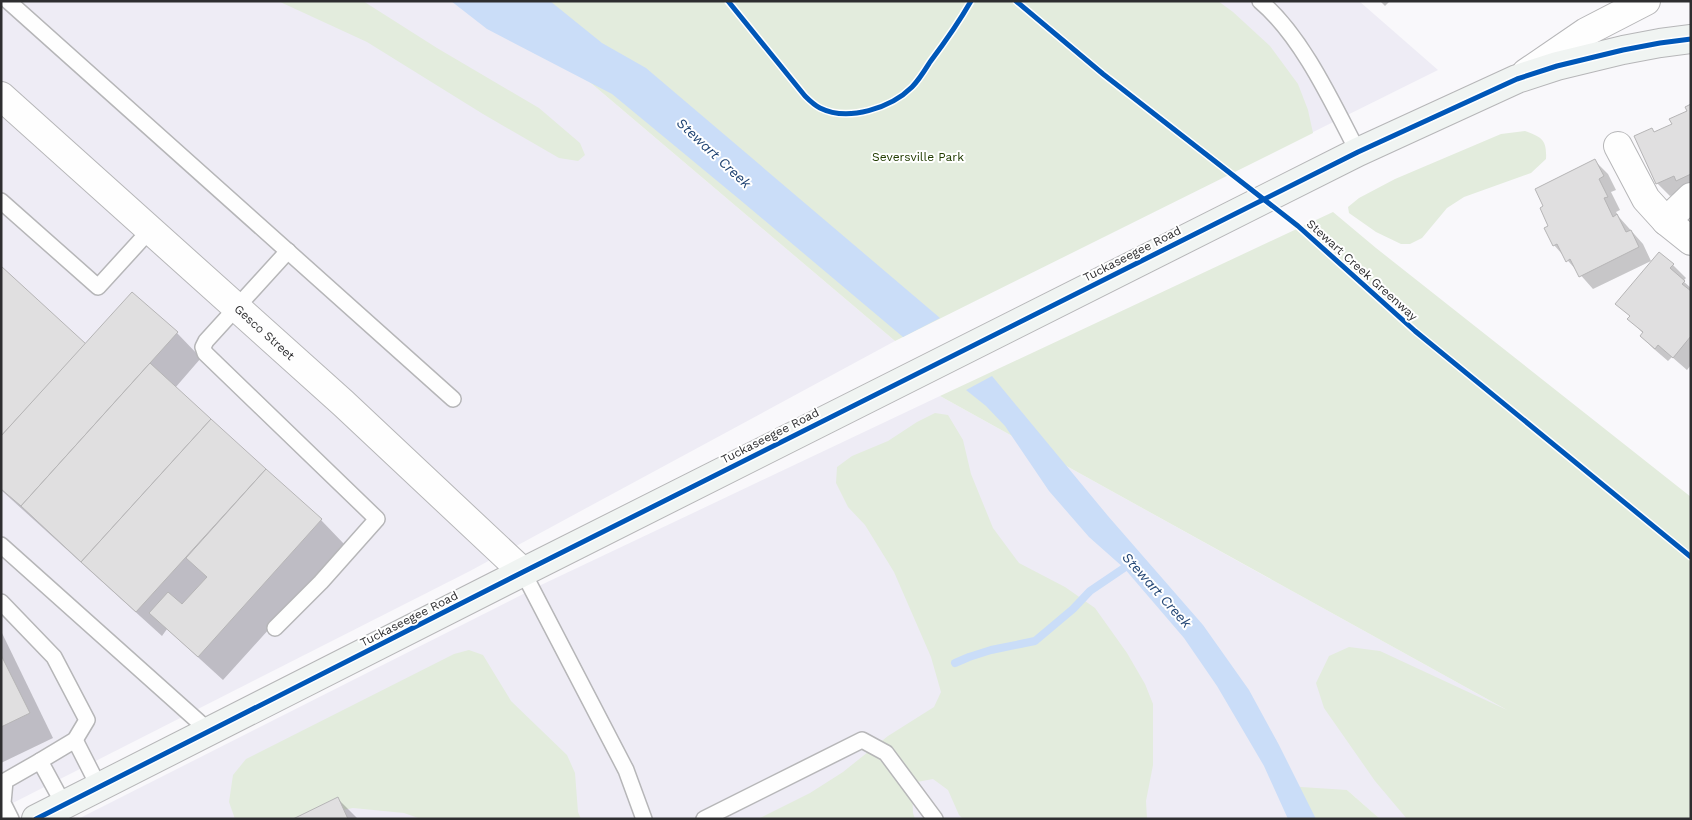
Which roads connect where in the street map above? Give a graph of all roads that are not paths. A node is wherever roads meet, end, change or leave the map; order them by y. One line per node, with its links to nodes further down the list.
1 (8, 1): 14 (lane)
2 (1260, 1): 8 (lane)
3 (1646, 1): 5 (street)
4 (1691, 39): 5 (main road, Tuckaseegee Road)
5 (1517, 79): 8 (main road, Tuckaseegee Road)
6 (1, 96): 12 (street, Gesco Street)
7 (1618, 146): 11 (street)
8 (1358, 152): 18 (main road, Tuckaseegee Road)
9 (1691, 197): 11 (street)
10 (1, 201): 12 (lane)
11 (1666, 221): 13 (street)
12 (150, 230): 15 (street, Gesco Street)
13 (1691, 241)
14 (288, 251): 15 (lane); 16 (lane)
15 (236, 307): 18 (street, Gesco Street); 20 (lane)
16 (453, 399)
17 (1, 545): 21 (lane)
18 (523, 572): 21 (main road, Tuckaseegee Road); 28 (lane)
19 (1, 602): 22 (lane)
20 (275, 628)
21 (209, 731): 24 (main road, Tuckaseegee Road)
22 (75, 740): 23 (lane); 24 (lane)
23 (40, 761): 25 (lane); 26 (lane)
24 (99, 787): 25 (main road, Tuckaseegee Road)
25 (64, 805): 27 (main road, Tuckaseegee Road)
26 (11, 819)
27 (36, 819)
28 (644, 819)
29 (704, 819): 30 (lane)
30 (935, 819)

